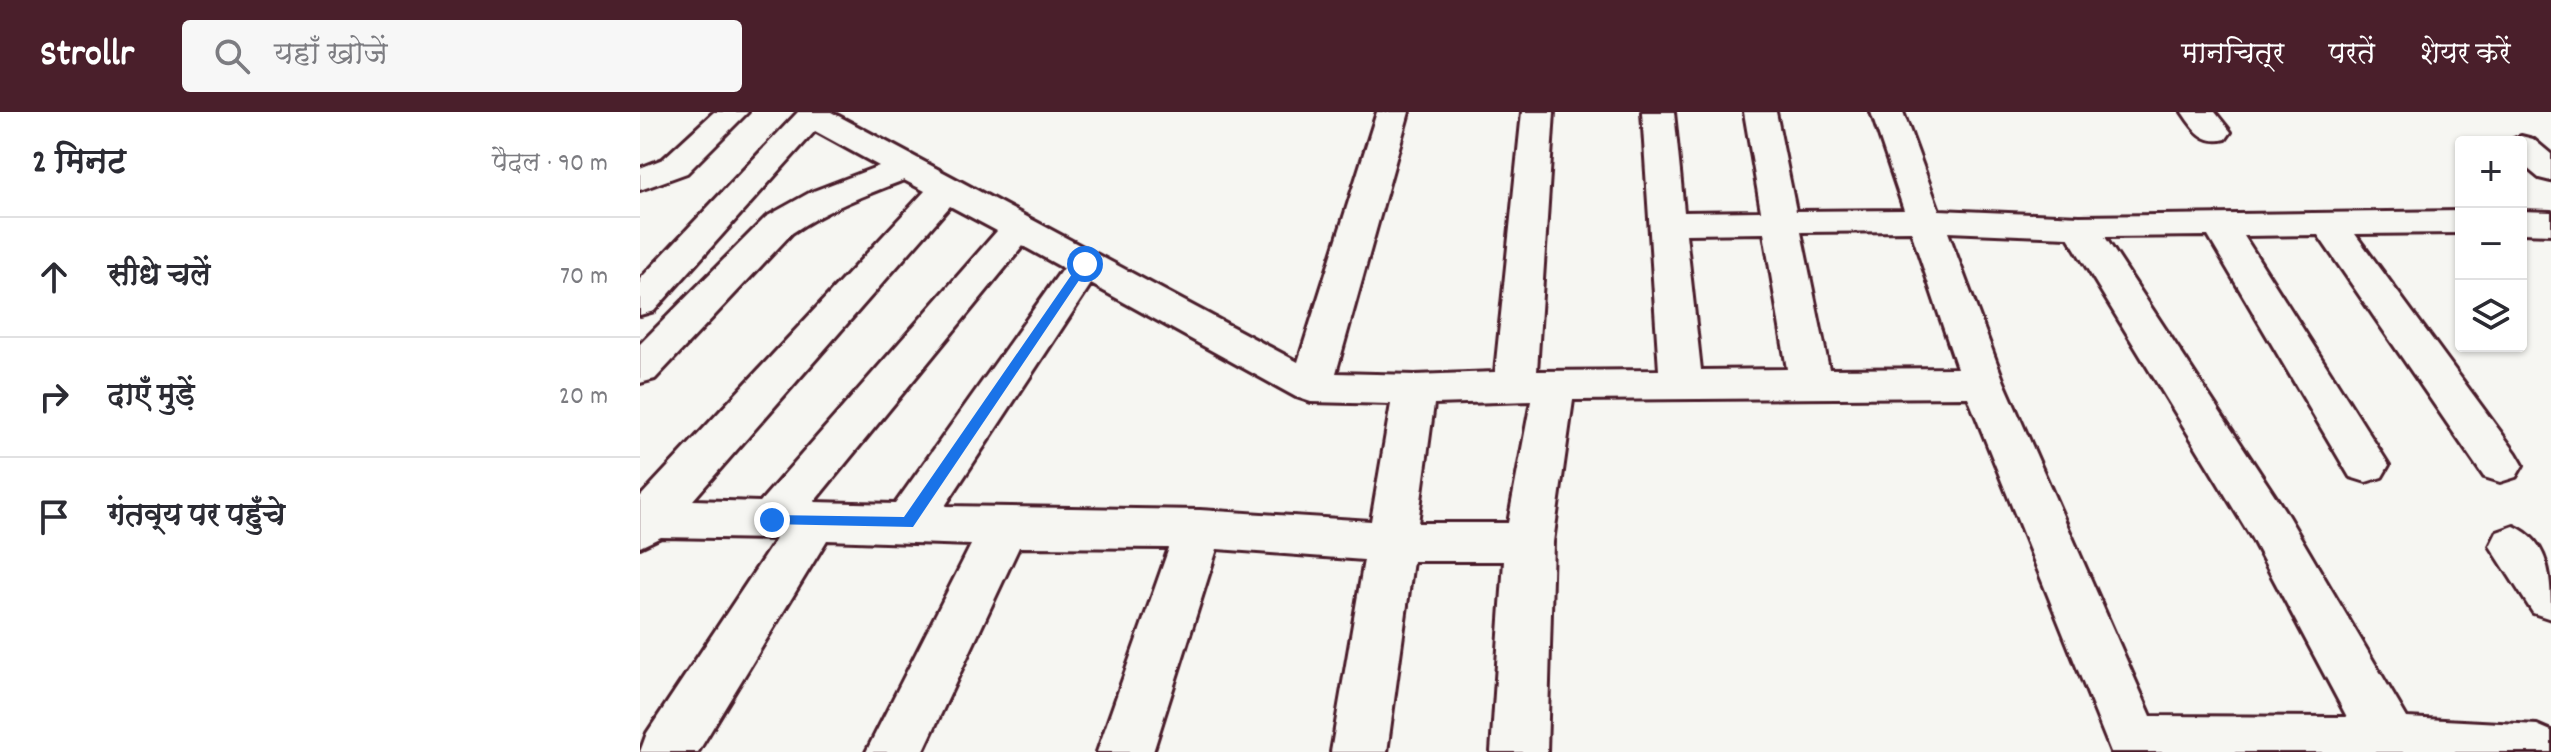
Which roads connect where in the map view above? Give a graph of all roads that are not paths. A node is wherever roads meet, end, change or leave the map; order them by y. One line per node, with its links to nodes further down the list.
1 (732, 112): 13 (street)
2 (1393, 112): 31 (street)
3 (1538, 112): 32 (street)
4 (1658, 112): 19 (street)
5 (1760, 112): 16 (street)
6 (1887, 112): 15 (street)
7 (814, 114): 11 (street); 26 (street)
8 (2551, 141): 9 (street)
9 (2527, 143)
10 (2527, 150): 12 (street)
11 (905, 168): 14 (street); 27 (street)
12 (2551, 171)
13 (640, 180)
14 (945, 190): 24 (street); 36 (street)
15 (1925, 220): 16 (street); 23 (street); 28 (street)
16 (1780, 221): 19 (street); 30 (street)
17 (2455, 222): 21 (street)
18 (2527, 222): 20 (street)
19 (1667, 223): 29 (street)
20 (2551, 223)
21 (2329, 224): 22 (street); 35 (street)
22 (2219, 225): 23 (street); 34 (street)
23 (2080, 227): 46 (street)
24 (1018, 229): 25 (street); 37 (street)
25 (1085, 264): 31 (street); 38 (street)
26 (640, 302)
27 (640, 369)
28 (1983, 382): 30 (street); 45 (street)
29 (1681, 384): 30 (street); 32 (street)
30 (1811, 385)
31 (1311, 387): 33 (street)
32 (1534, 387): 33 (street); 42 (street)
33 (1415, 390): 41 (street)
34 (2366, 465)
35 (2500, 465)
36 (643, 521): 37 (street)
37 (793, 521): 38 (street); 47 (street)
38 (908, 523): 39 (street)
39 (1004, 528): 40 (street); 48 (street)
40 (1200, 529): 41 (street); 49 (street)
41 (1389, 542): 42 (street); 50 (street)
42 (1529, 542): 51 (street)
43 (2514, 546): 44 (street)
44 (2551, 598)
45 (2137, 747): 46 (street)
46 (2394, 748): 52 (street)
47 (667, 752)
48 (894, 752)
49 (1125, 752)
50 (1359, 752)
51 (1519, 752)
52 (2537, 752)

